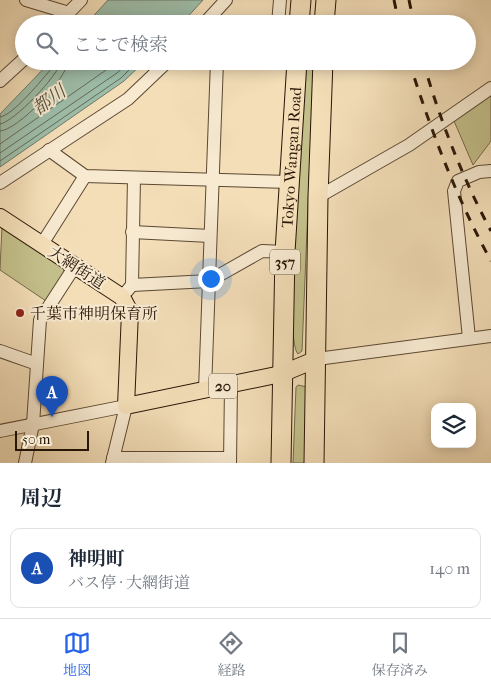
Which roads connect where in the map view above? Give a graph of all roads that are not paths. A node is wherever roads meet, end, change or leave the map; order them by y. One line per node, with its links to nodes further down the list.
1 (26, 0): 7 (street)
2 (81, 0): 7 (street)
3 (280, 0): 9 (street)
4 (301, 0): 10 (highway)
5 (326, 0): 11 (highway)
6 (222, 4): 8 (street)
7 (68, 13)
8 (212, 15)
9 (279, 15)
10 (300, 15)
11 (325, 15)
12 (15, 67): 17 (street)
13 (159, 70): 19 (street)
14 (217, 70): 23 (street)
15 (296, 70): 24 (highway, Tokyo Wangan Road / 357)
16 (322, 70): 26 (highway, Tokyo Wangan Road / 357)
17 (0, 80)
18 (491, 88): 26 (street)
19 (50, 150): 21 (street); 25 (street)
20 (491, 171): 36 (street)
21 (85, 176): 22 (street); 30 (street)
22 (134, 178): 23 (street); 28 (street)
23 (213, 181): 24 (street); 29 (street)
24 (289, 182): 31 (highway, Tokyo Wangan Road / 357)
25 (0, 183)
26 (318, 197): 38 (highway, Tokyo Wangan Road / 357)
27 (1, 219): 30 (main road, 大網街道)
28 (132, 232): 29 (street); 34 (street)
29 (210, 236): 33 (street)
30 (42, 244): 32 (main road, 大網街道)
31 (285, 252): 33 (street); 40 (highway, Tokyo Wangan Road / 357)
32 (75, 266): 34 (main road, 大網街道); 39 (street)
33 (209, 281): 34 (street); 42 (street)
34 (127, 291): 43 (main road, 大網街道)
35 (491, 336): 36 (street)
36 (468, 338): 38 (street)
37 (0, 351): 39 (street)
38 (317, 359): 40 (main road, 20); 50 (highway, Tokyo Wangan Road / 357)
39 (37, 364): 44 (street)
40 (281, 374): 41 (main road, 20); 49 (highway, Tokyo Wangan Road / 357)
41 (231, 385): 42 (main road, 20); 47 (street)
42 (206, 390): 43 (main road, 20)
43 (126, 406): 44 (street); 46 (street)
44 (33, 424): 45 (street); 48 (street)
45 (0, 431)
46 (112, 460): 47 (street)
47 (230, 460)
48 (25, 463)
49 (280, 463)
50 (314, 463)

